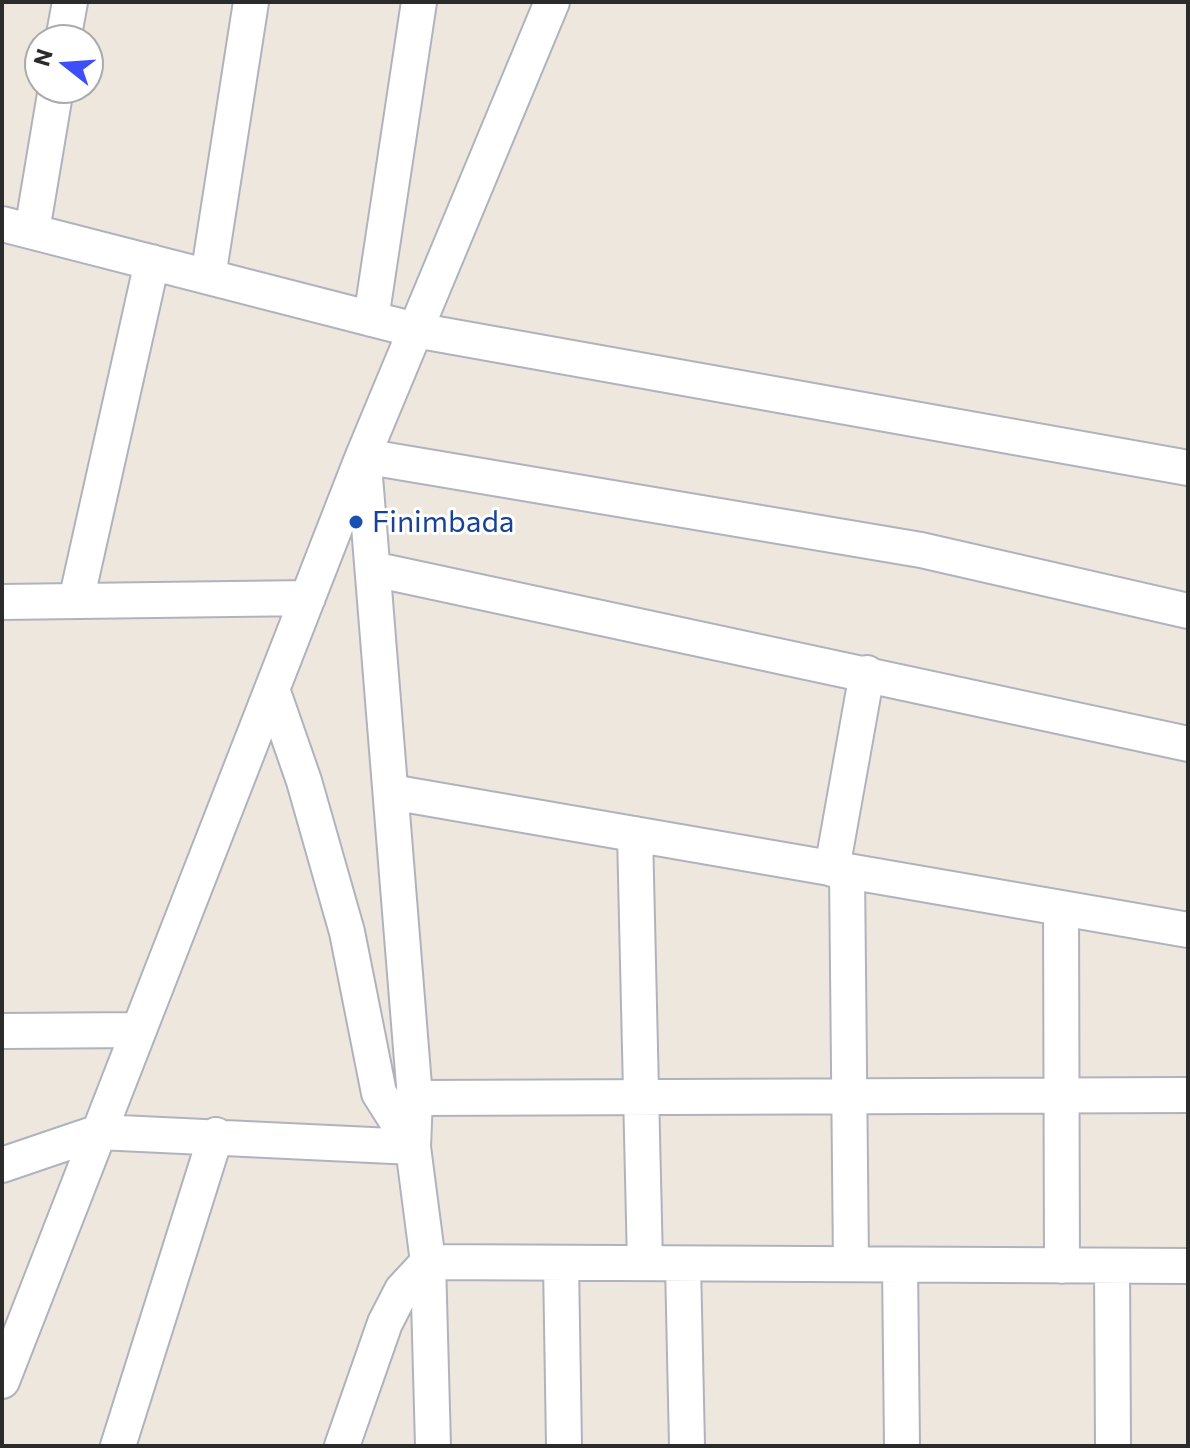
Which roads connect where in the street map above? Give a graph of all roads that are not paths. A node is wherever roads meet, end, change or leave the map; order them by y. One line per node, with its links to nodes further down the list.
1 (70, 2): 5 (street)
2 (251, 2): 9 (street)
3 (419, 2): 10 (street)
4 (552, 2): 11 (street)
5 (66, 24)
6 (52, 104): 7 (street)
7 (17, 227): 8 (street)
8 (152, 262): 9 (street); 16 (street)
9 (208, 277): 10 (street)
10 (371, 319): 11 (street)
11 (415, 330): 12 (street); 13 (street)
12 (363, 456): 14 (street); 15 (street); 18 (street)
13 (1188, 468)
14 (373, 569): 19 (street); 22 (street)
15 (308, 598): 16 (street); 20 (street)
16 (76, 601): 17 (street)
17 (2, 602)
18 (1188, 611)
19 (867, 673): 21 (street); 24 (street)
20 (272, 689): 27 (street); 36 (street)
21 (1188, 744)
22 (391, 792): 23 (street); 32 (street)
23 (635, 834): 24 (street); 33 (street)
24 (839, 870): 25 (street); 30 (street)
25 (1061, 908): 26 (street); 31 (street)
26 (1188, 930)
27 (139, 1030): 28 (street); 34 (street)
28 (2, 1031)
29 (1188, 1095): 31 (street)
30 (850, 1096): 31 (street); 33 (street); 42 (street)
31 (1061, 1096): 44 (street)
32 (415, 1098): 33 (street); 36 (street)
33 (641, 1098): 40 (street)
34 (99, 1132): 35 (street); 37 (street); 47 (street)
35 (216, 1135): 36 (street); 48 (street)
36 (413, 1147): 38 (street)
37 (2, 1165)
38 (428, 1262): 39 (street); 49 (street); 50 (street)
39 (561, 1263): 40 (street); 51 (street)
40 (645, 1263): 41 (street)
41 (683, 1264): 42 (street); 52 (street)
42 (851, 1264): 43 (street)
43 (900, 1265): 44 (street); 53 (street)
44 (1062, 1266): 45 (street)
45 (1112, 1266): 46 (street); 54 (street)
46 (1188, 1266)
47 (2, 1381)
48 (118, 1446)
49 (342, 1446)
50 (433, 1446)
51 (564, 1446)
52 (687, 1446)
53 (902, 1446)
54 (1113, 1446)

